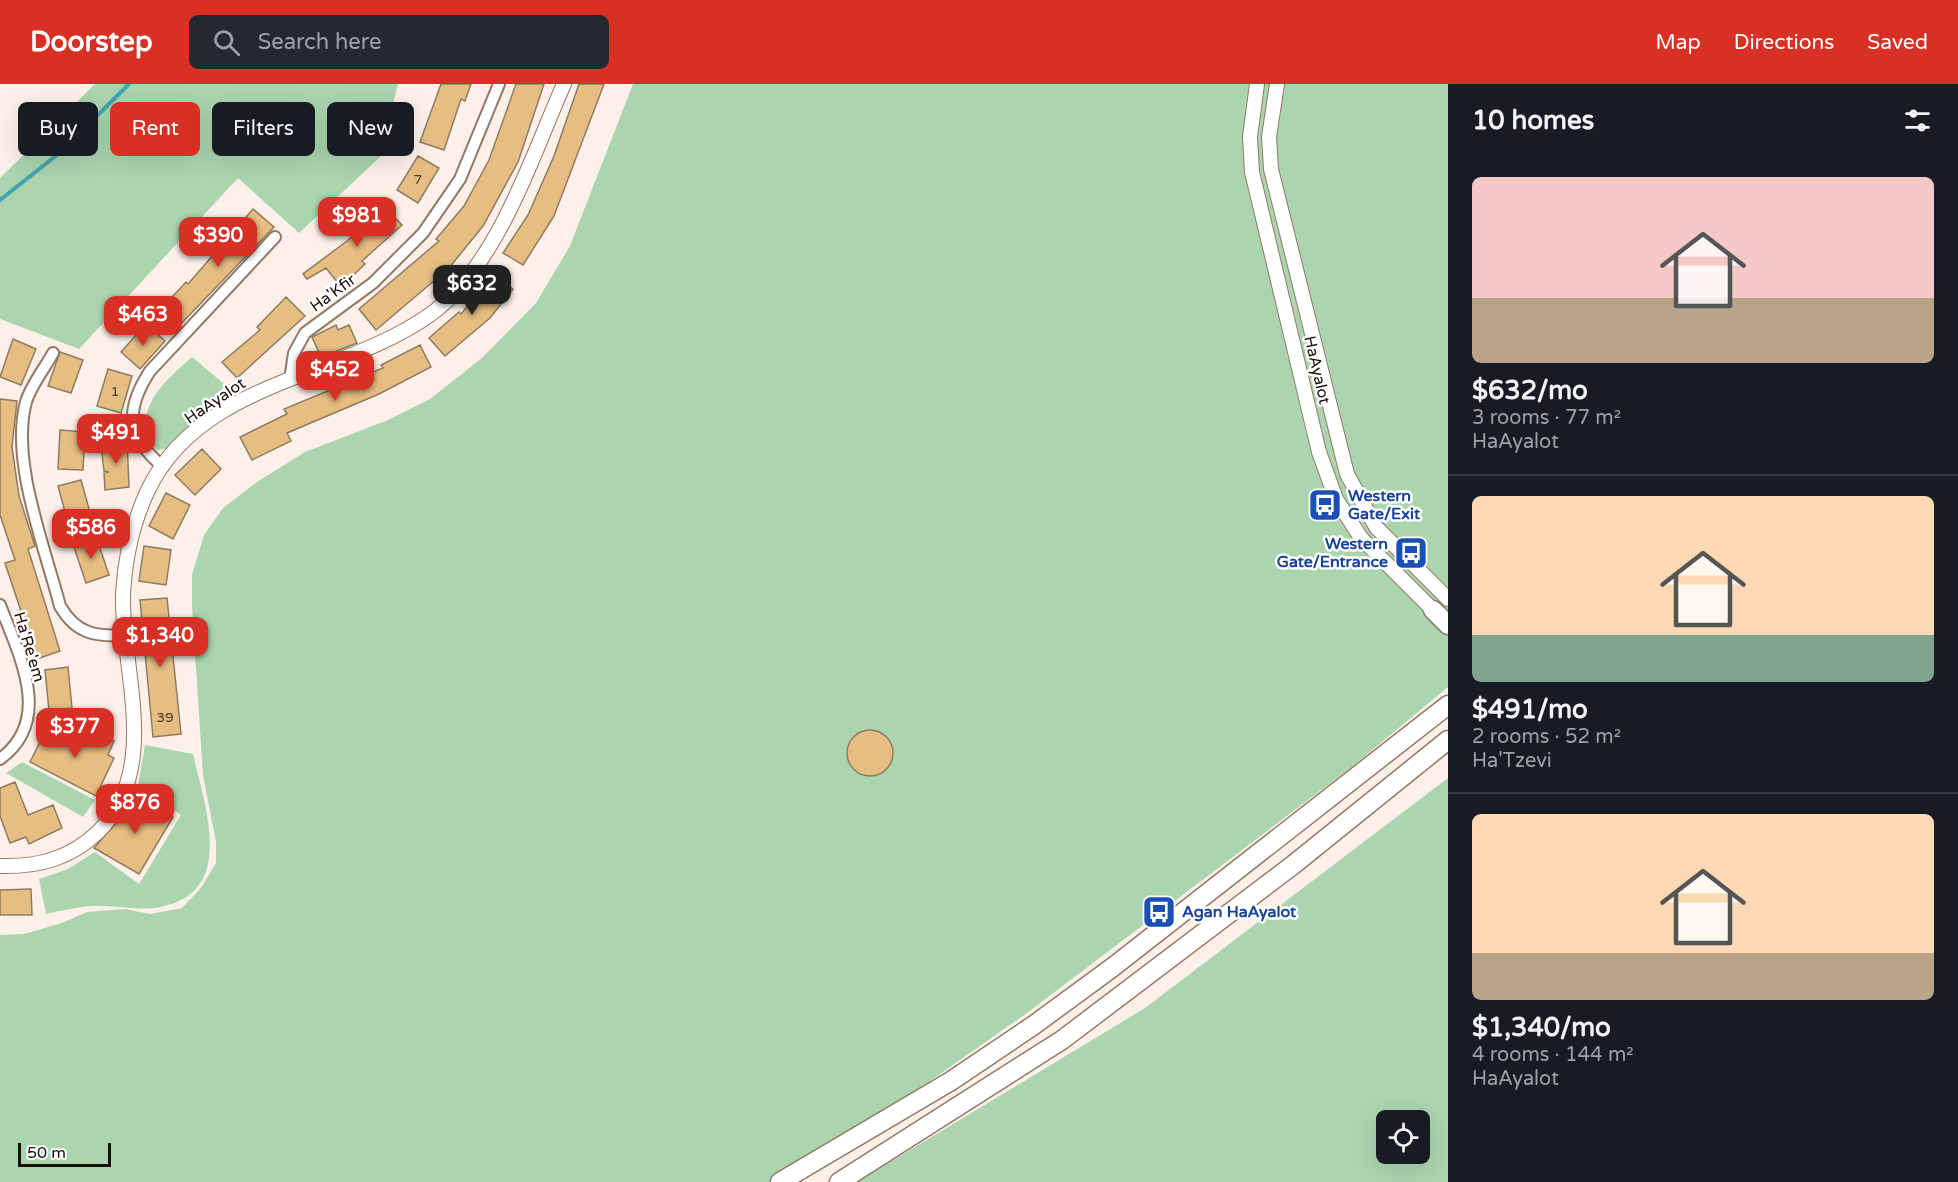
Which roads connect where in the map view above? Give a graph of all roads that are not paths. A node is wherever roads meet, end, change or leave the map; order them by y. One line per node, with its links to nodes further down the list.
1 (499, 84): 7 (street, Ha'Kfir)
2 (564, 84): 7 (street, HaAyalot)
3 (1257, 84): 10 (street, HaAyalot)
4 (1277, 84): 10 (street, HaAyalot)
5 (275, 237): 8 (street)
6 (53, 353): 12 (street)
7 (290, 380): 8 (street, HaAyalot)
8 (163, 468): 12 (street, HaAyalot)
9 (0, 605): 15 (street, Ha'Re'em)
10 (1443, 609): 11 (highway)
11 (1448, 625)
12 (126, 635): 16 (street, HaAyalot)
13 (1446, 705): 17 (highway)
14 (1448, 740): 18 (highway)
15 (0, 759)
16 (0, 866)
17 (780, 1182)
18 (839, 1182)

